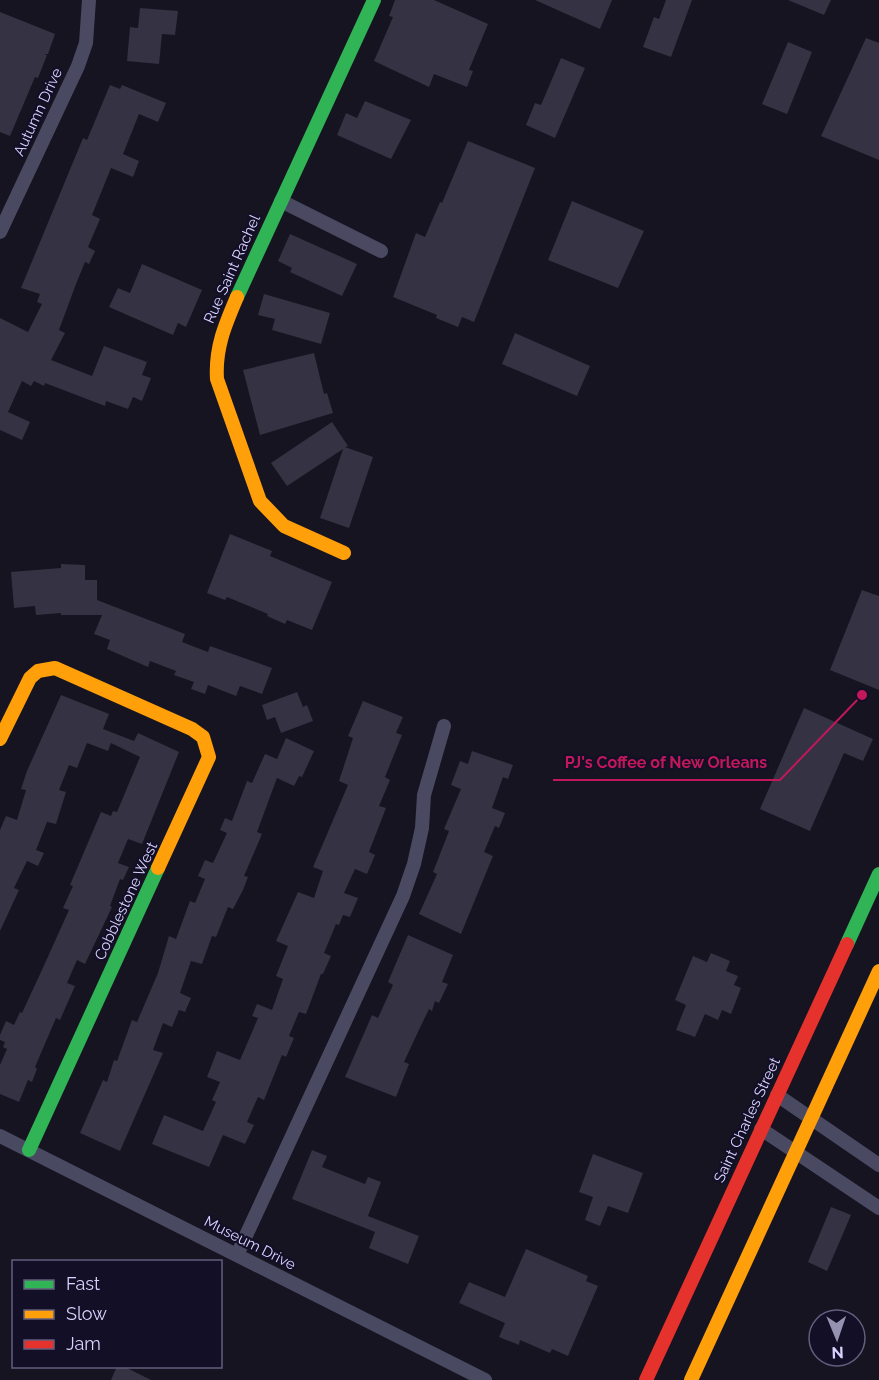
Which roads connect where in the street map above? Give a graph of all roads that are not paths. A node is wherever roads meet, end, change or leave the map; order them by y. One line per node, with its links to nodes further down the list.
1 (89, 0): 4 (street, Autumn Drive)
2 (374, 0): 3 (street, Rue Saint Rachel)
3 (280, 201): 5 (street); 6 (street, Rue Saint Rachel)
4 (0, 232)
5 (381, 251)
6 (344, 553)
7 (444, 726): 19 (street)
8 (0, 739): 15 (street, Cobblestone West)
9 (879, 874): 11 (street, Saint Charles Street)
10 (879, 970): 12 (street)
11 (777, 1095): 12 (street); 13 (street, Saint Charles Street)
12 (811, 1119): 16 (street); 17 (street)
13 (761, 1129): 16 (street); 21 (street, Saint Charles Street)
14 (0, 1136): 15 (street, Museum Drive)
15 (29, 1150): 19 (street, Museum Drive)
16 (796, 1151): 18 (street); 22 (street)
17 (879, 1165)
18 (879, 1208)
19 (237, 1255): 20 (street, Museum Drive)
20 (485, 1380)
21 (646, 1380)
22 (691, 1380)

